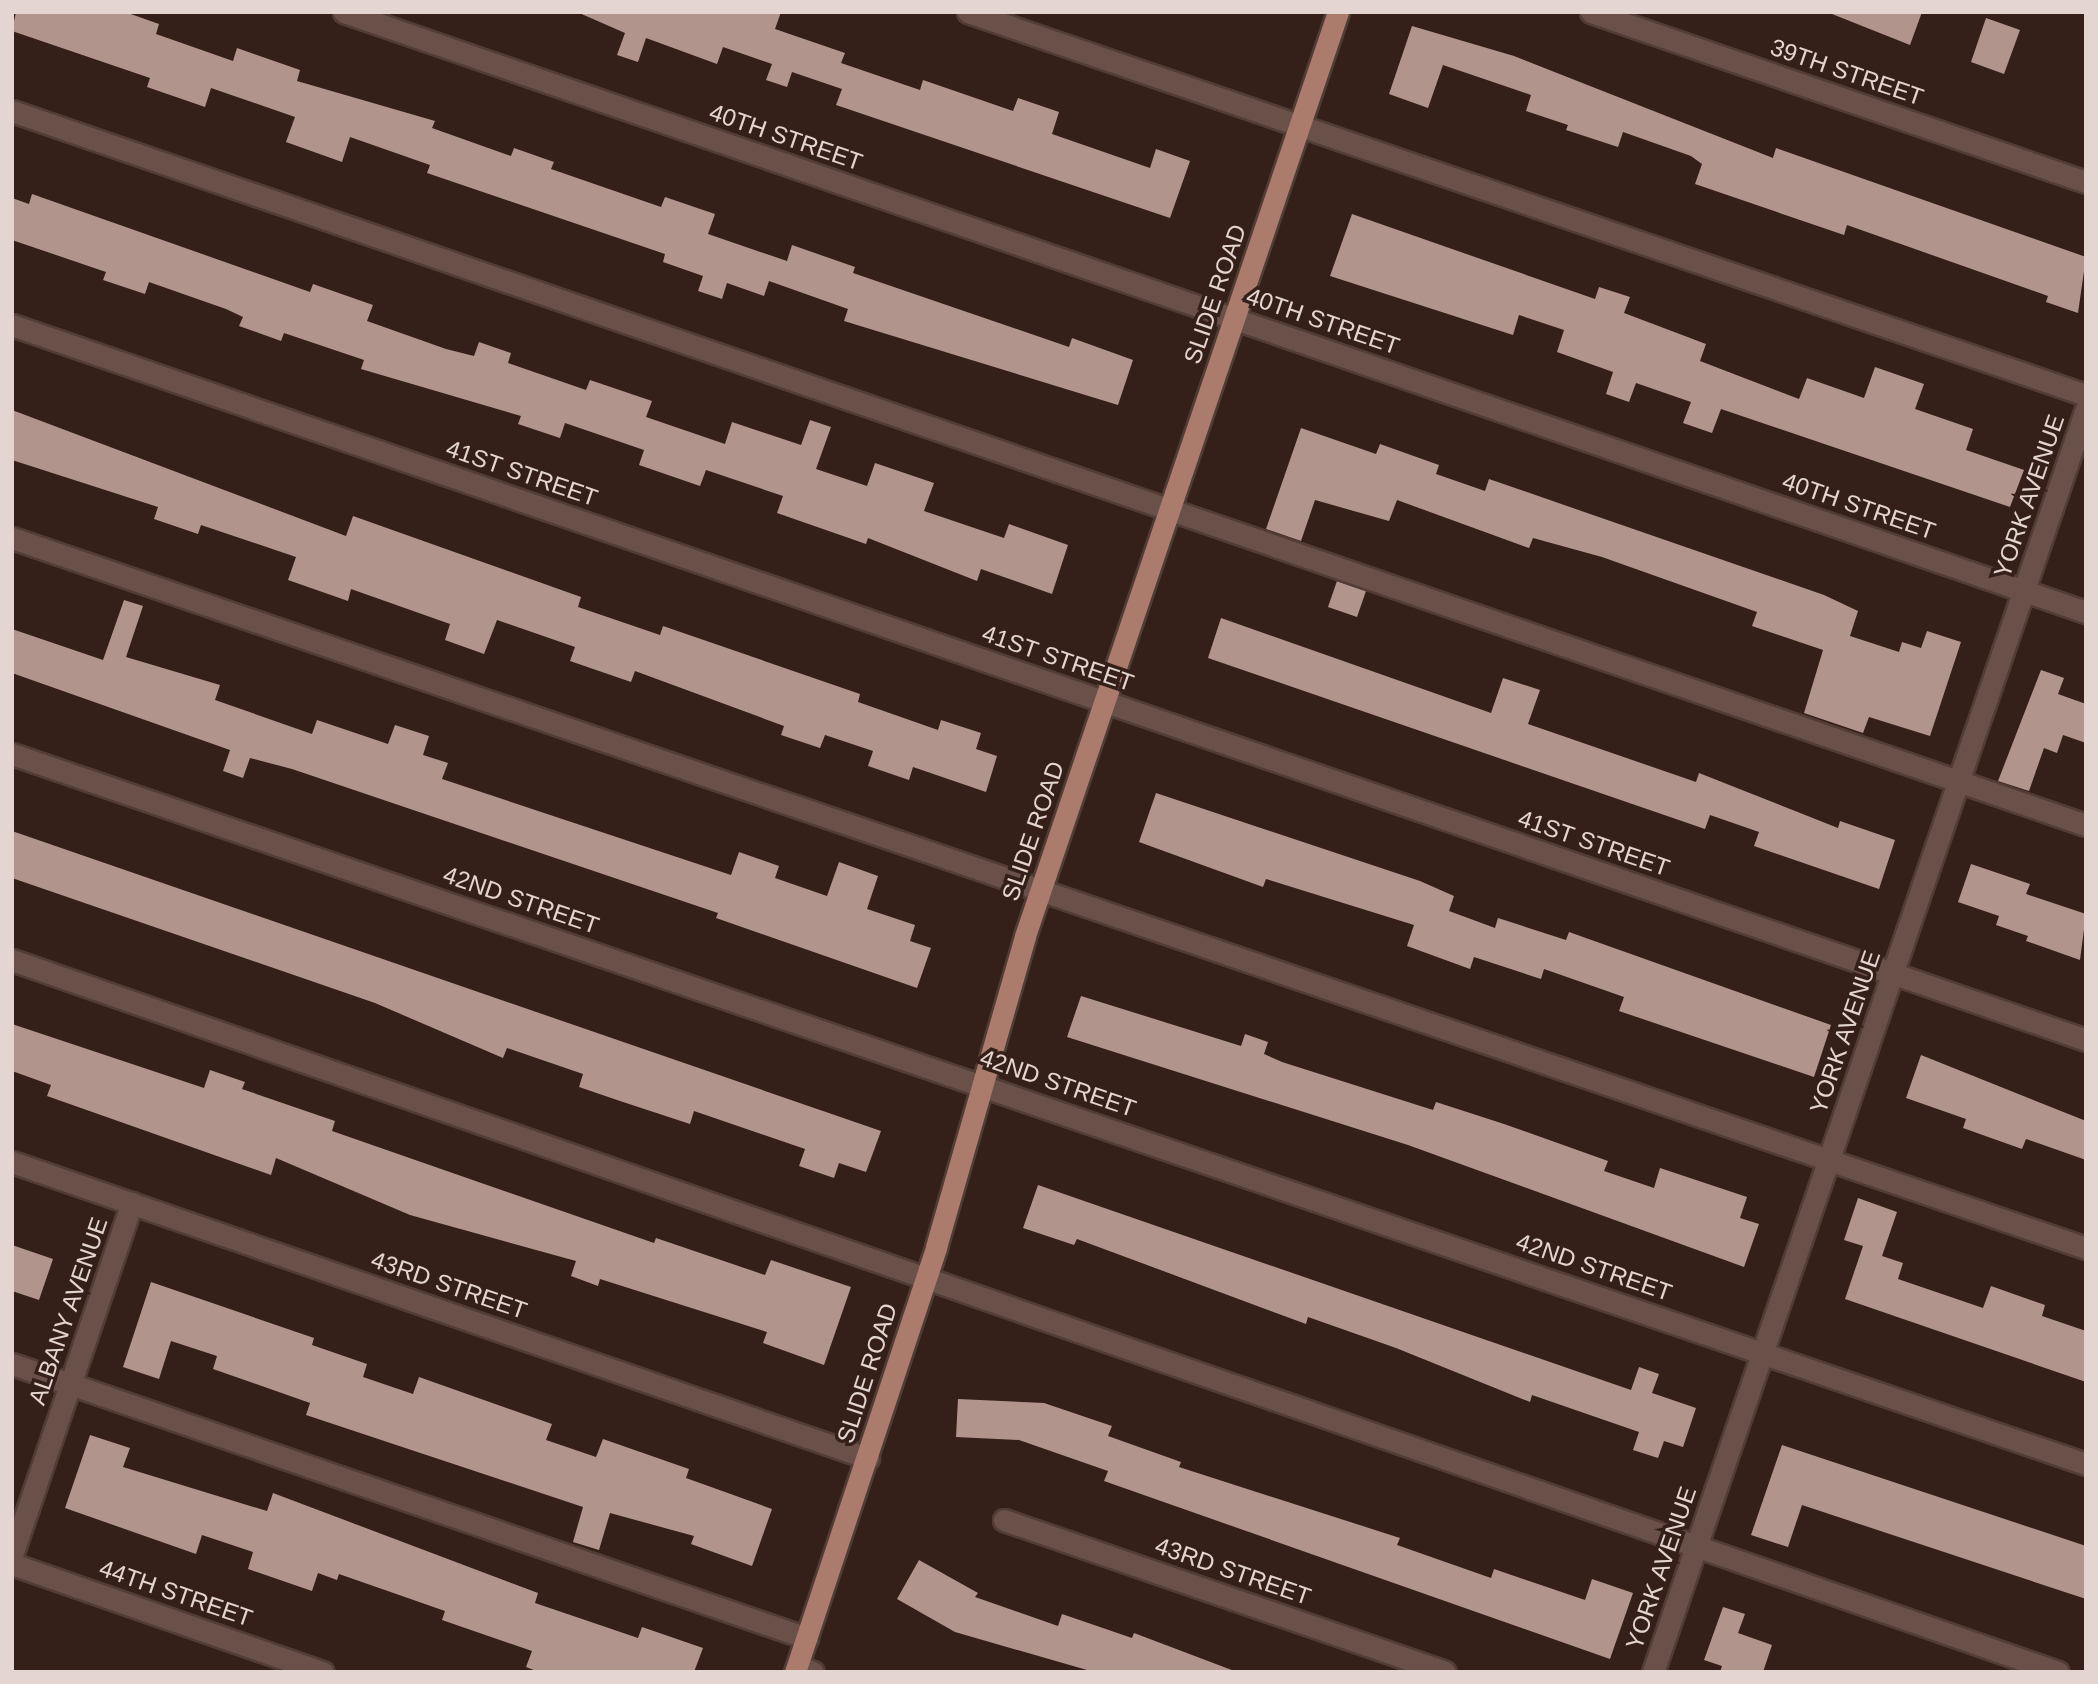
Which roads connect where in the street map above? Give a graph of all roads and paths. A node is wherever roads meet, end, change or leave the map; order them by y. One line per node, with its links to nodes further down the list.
1 (344, 12): 8 (street, 40TH STREET)
2 (968, 12): 6 (street)
3 (1338, 12): 6 (main road, SLIDE ROAD)
4 (1591, 12): 7 (street, 39TH STREET)
5 (12, 111): 12 (street)
6 (1300, 126): 8 (main road, SLIDE ROAD); 10 (street)
7 (2086, 182)
8 (1234, 319): 12 (main road, SLIDE ROAD); 14 (street, 40TH STREET)
9 (12, 325): 16 (street, 41ST STREET)
10 (2086, 396)
11 (2086, 409): 14 (street, YORK AVENUE)
12 (1170, 507): 16 (main road, SLIDE ROAD); 18 (street)
13 (12, 538): 20 (street)
14 (2024, 590): 15 (street, 40TH STREET); 18 (street, YORK AVENUE)
15 (2086, 612)
16 (1104, 702): 20 (main road, SLIDE ROAD); 22 (street, 41ST STREET)
17 (12, 754): 24 (street, 42ND STREET)
18 (1958, 781): 19 (street); 22 (street, YORK AVENUE)
19 (2086, 825)
20 (1040, 890): 24 (main road, SLIDE ROAD); 25 (street)
21 (12, 960): 29 (street)
22 (1893, 974): 23 (street, 41ST STREET); 25 (street, YORK AVENUE)
23 (2086, 1040)
24 (982, 1085): 29 (main road, SLIDE ROAD); 30 (street, 42ND STREET)
25 (1829, 1159): 28 (street); 30 (street, YORK AVENUE)
26 (12, 1161): 27 (street, 43RD STREET)
27 (132, 1203): 32 (street, ALBANY AVENUE); 33 (street, 43RD STREET)
28 (2086, 1248)
29 (927, 1274): 33 (main road, SLIDE ROAD); 36 (street)
30 (1762, 1353): 34 (street, 42ND STREET); 36 (street, YORK AVENUE)
31 (12, 1364): 32 (street)
32 (70, 1384): 37 (street, ALBANY AVENUE); 39 (street)
33 (868, 1458): 39 (main road, SLIDE ROAD)
34 (2086, 1464)
35 (1003, 1520): 42 (street, 43RD STREET)
36 (1695, 1549): 43 (street, YORK AVENUE); 44 (street)
37 (12, 1555)
38 (12, 1564): 41 (street, 44TH STREET)
39 (807, 1638): 40 (main road, SLIDE ROAD)
40 (802, 1670)
41 (323, 1672)
42 (1445, 1672)
43 (1653, 1672)
44 (2059, 1672)

